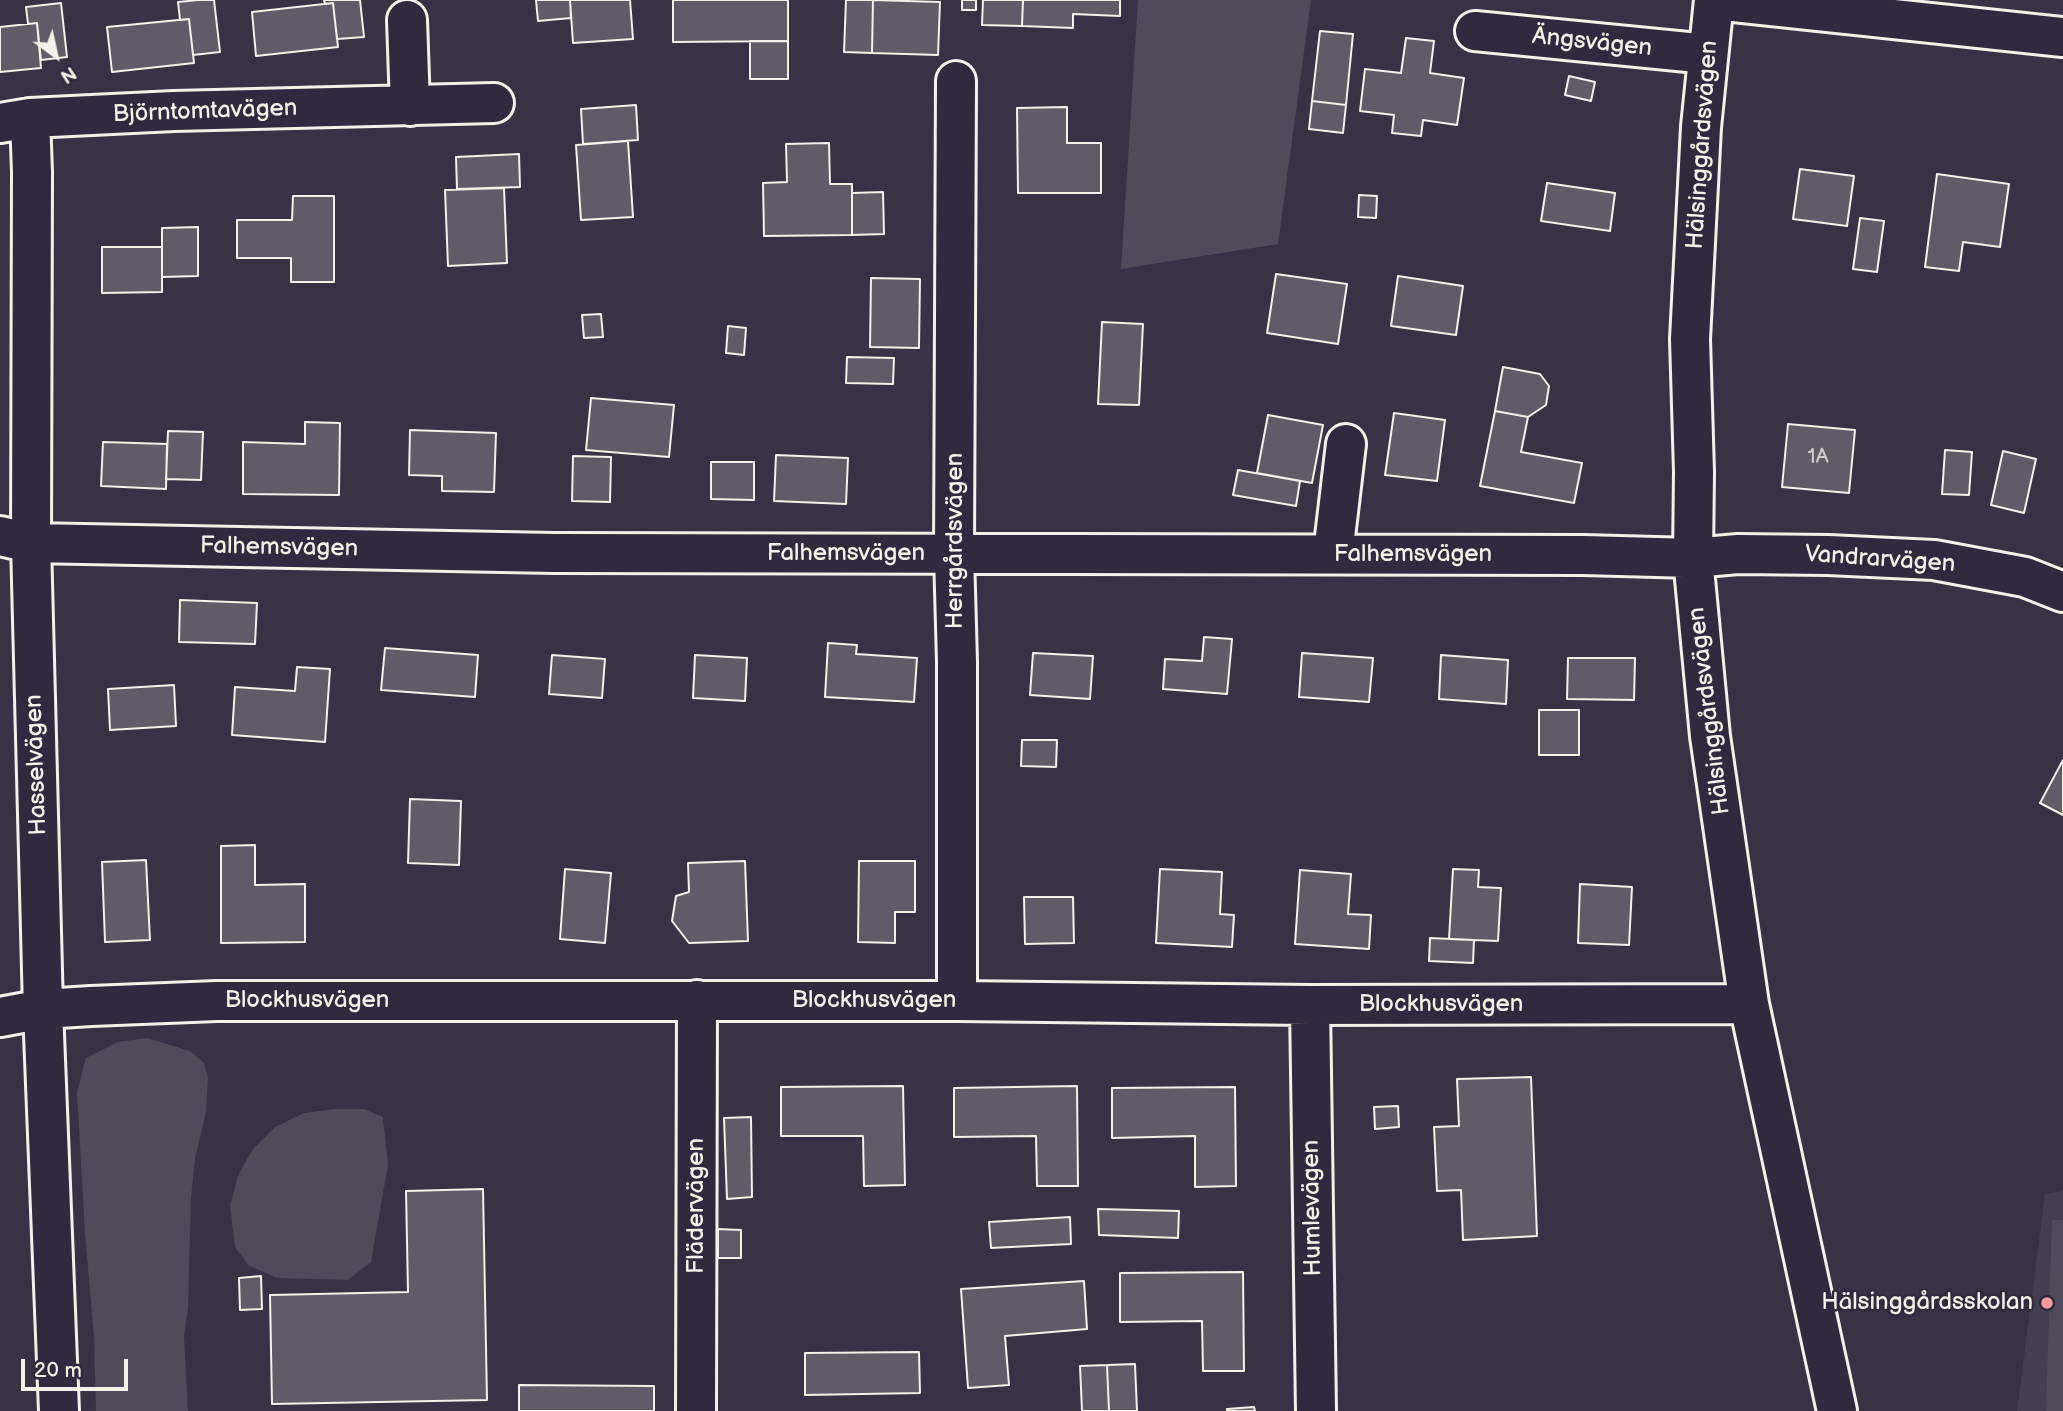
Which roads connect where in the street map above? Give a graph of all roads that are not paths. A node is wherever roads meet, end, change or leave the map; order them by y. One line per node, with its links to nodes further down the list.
1 (1715, 0): 4 (street); 5 (street, Hälsinggårdsvägen)
2 (408, 20): 8 (street)
3 (1475, 31): 5 (street, Ängsvägen)
4 (2063, 37)
5 (1708, 54): 14 (street, Hälsinggårdsvägen)
6 (956, 81): 12 (street, Herrgårdsvägen)
7 (494, 103): 8 (street, Björntomtavägen)
8 (410, 106): 9 (street, Björntomtavägen)
9 (15, 121): 11 (street, Hasselvägen)
10 (1346, 443): 13 (street)
11 (15, 539): 12 (street, Falhemsvägen); 20 (street, Hasselvägen)
12 (954, 554): 13 (street, Falhemsvägen); 17 (street, Herrgårdsvägen)
13 (1333, 554): 14 (street, Falhemsvägen)
14 (1693, 558): 15 (street, Vandrarvägen); 18 (street, Hälsinggårdsvägen)
15 (2063, 592)
16 (697, 1000): 17 (street, Blockhusvägen); 20 (street, Blockhusvägen); 23 (street, Flädervägen)
17 (957, 1001): 19 (street, Blockhusvägen)
18 (1749, 1004): 19 (street, Blockhusvägen); 25 (street, Hälsinggårdsvägen)
19 (1310, 1005): 24 (street, Humlevägen)
20 (43, 1009): 21 (street, Blockhusvägen); 22 (street, Hasselvägen)
21 (0, 1017)
22 (59, 1411)
23 (696, 1411)
24 (1317, 1411)
25 (1837, 1411)

